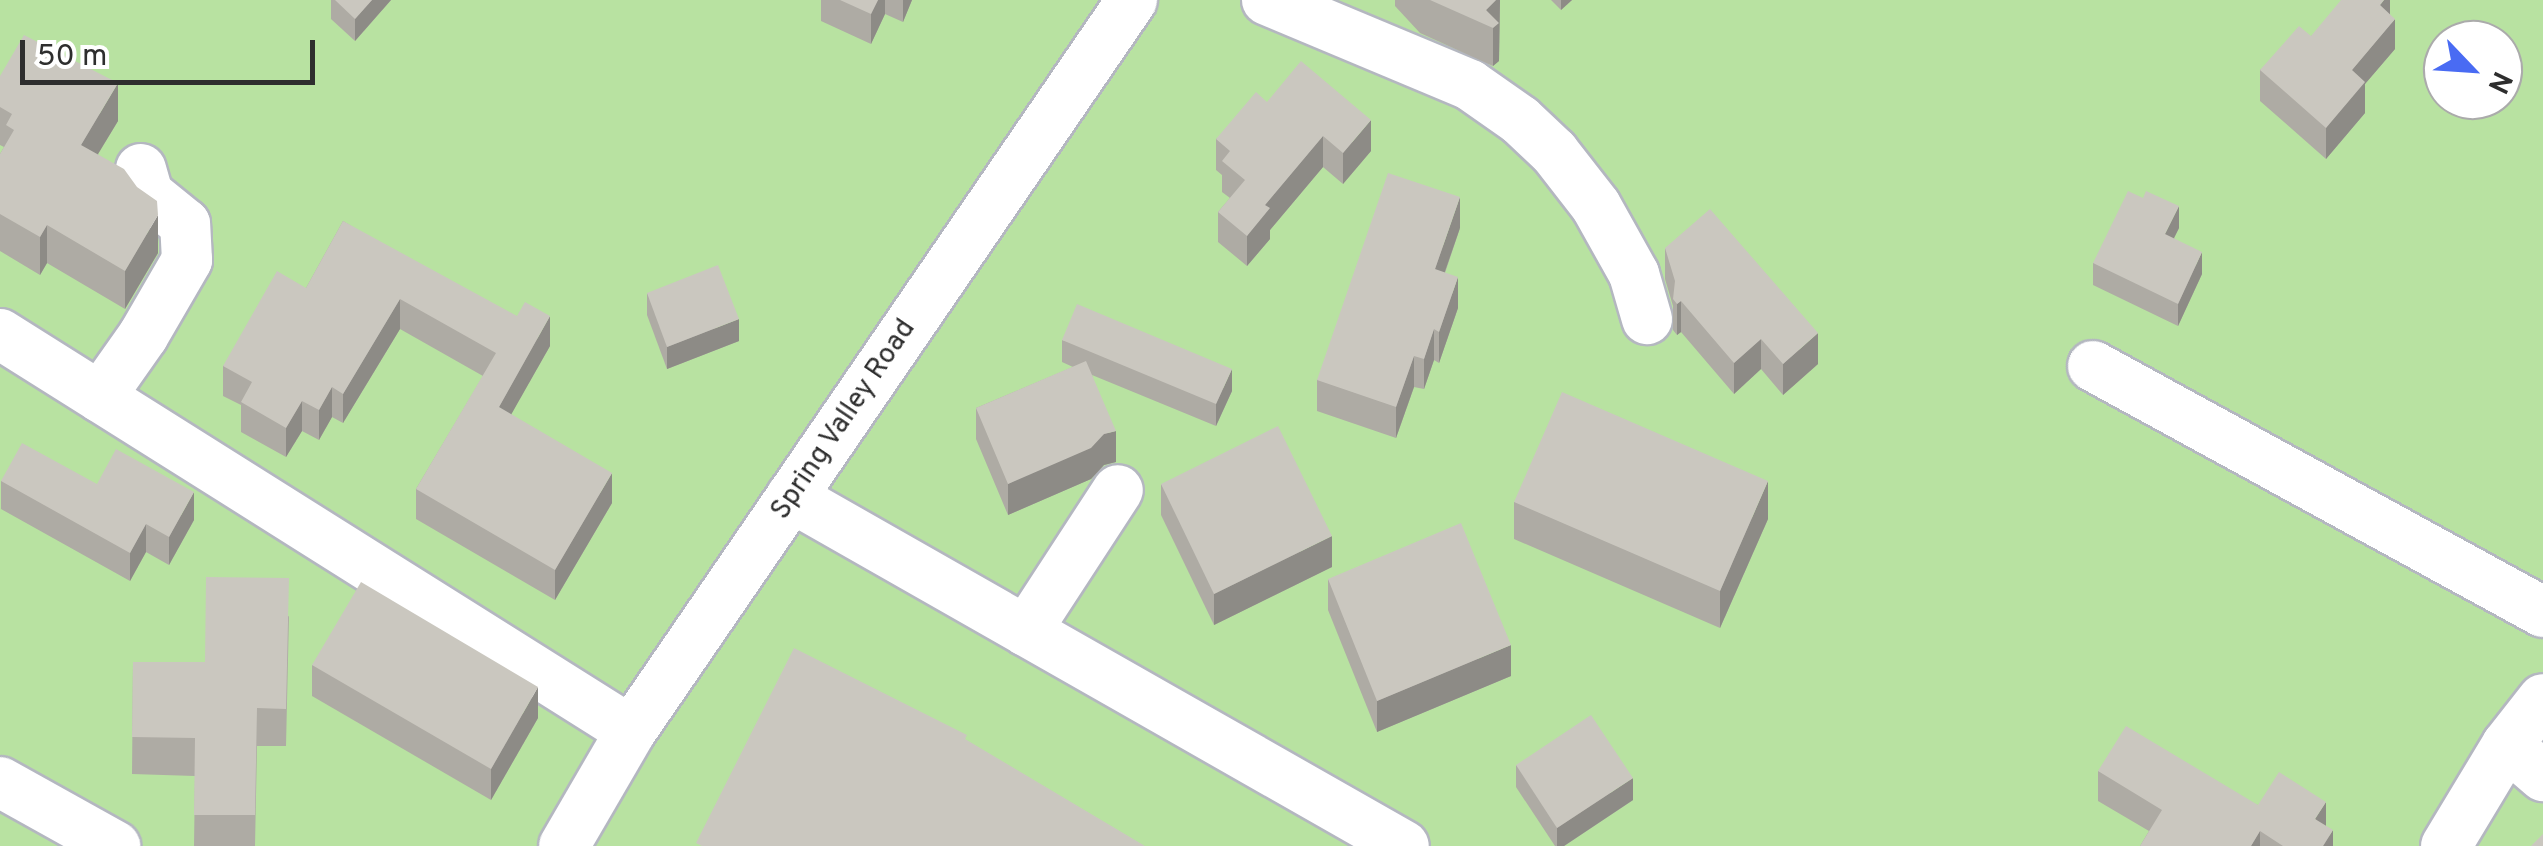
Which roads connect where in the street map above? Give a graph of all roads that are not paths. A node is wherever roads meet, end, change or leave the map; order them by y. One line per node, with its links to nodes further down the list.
1 (1132, 0): 9 (street, Spring Valley Road)
2 (1268, 0): 4 (street)
3 (140, 168): 7 (street)
4 (1647, 319)
5 (0, 334): 7 (street)
6 (2093, 366): 10 (street)
7 (100, 397): 13 (street)
8 (1118, 490): 11 (street)
9 (792, 497): 11 (street); 13 (street, Spring Valley Road)
10 (2543, 612)
11 (1026, 631): 18 (street)
12 (2543, 699): 14 (street)
13 (631, 730): 17 (street, Spring Valley Road)
14 (2525, 761): 19 (street)
15 (0, 782): 16 (street)
16 (115, 846)
17 (564, 846)
18 (1404, 846)
19 (2446, 846)

